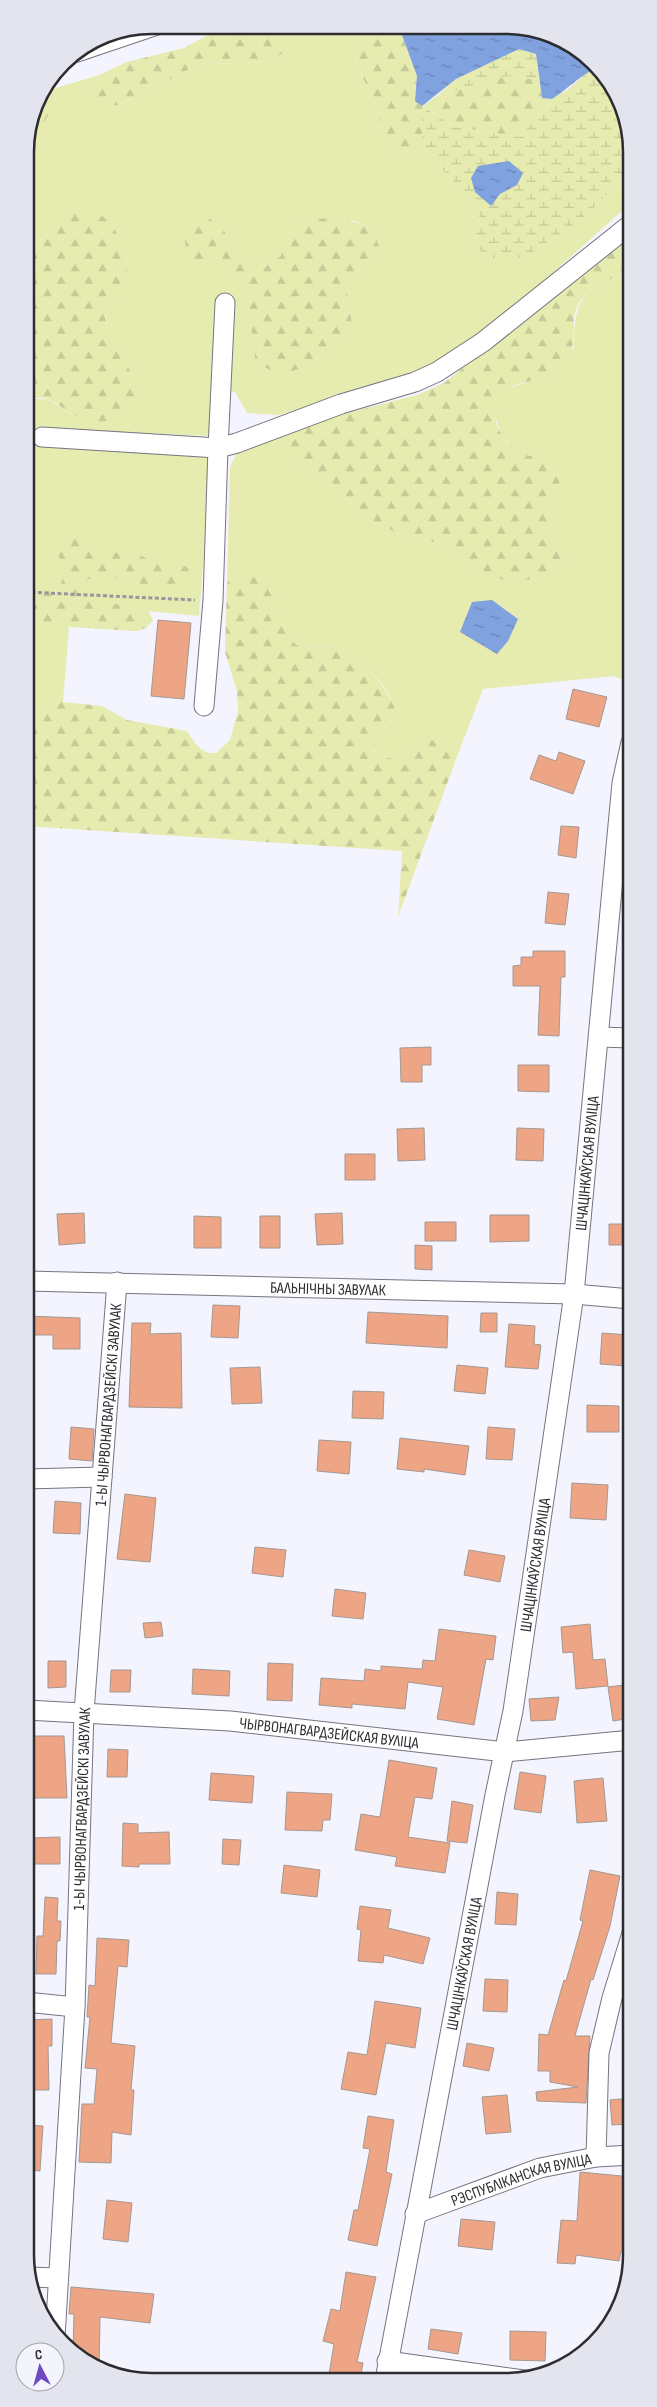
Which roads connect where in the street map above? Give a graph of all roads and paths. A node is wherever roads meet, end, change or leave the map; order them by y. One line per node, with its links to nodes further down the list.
1 (623, 230): 4 (street)
2 (225, 303): 4 (street)
3 (42, 437): 4 (street)
4 (218, 448): 6 (street)
5 (34, 592): 6 (path)
6 (213, 600): 7 (street)
7 (204, 706)
8 (623, 778): 9 (street, ШЧАЦІНКАЎСКАЯ ВУЛІЦА)
9 (599, 1037): 10 (street); 13 (street, ШЧАЦІНКАЎСКАЯ ВУЛІЦА)
10 (623, 1038)
11 (34, 1281): 12 (street, БАЛЬНІЧНЫ ЗАВУЛАК)
12 (116, 1282): 13 (street, БАЛЬНІЧНЫ ЗАВУЛАК); 15 (street, 1-Ы ЧЫРВОНАГВАРДЗЕЙСКІ ЗАВУЛАК)
13 (574, 1294): 14 (street, БАЛЬНІЧНЫ ЗАВУЛАК); 20 (street, ШЧАЦІНКАЎСКАЯ ВУЛІЦА)
14 (623, 1298)
15 (102, 1477): 16 (street); 18 (street, 1-Ы ЧЫРВОНАГВАРДЗЕЙСКІ ЗАВУЛАК)
16 (34, 1479)
17 (34, 1710): 18 (street, ЧЫРВОНАГВАРДЗЕЙСКАЯ ВУЛІЦА)
18 (84, 1712): 20 (street, ЧЫРВОНАГВАРДЗЕЙСКАЯ ВУЛІЦА); 23 (street, 1-Ы ЧЫРВОНАГВАРДЗЕЙСКІ ЗАВУЛАК)
19 (623, 1741): 20 (street, ЧЫРВОНАГВАРДЗЕЙСКАЯ ВУЛІЦА)
20 (504, 1752): 26 (street, ШЧАЦІНКАЎСКАЯ ВУЛІЦА)
21 (623, 1962): 25 (street)
22 (34, 2003): 23 (street)
23 (75, 2007): 28 (street, 1-Ы ЧЫРВОНАГВАРДЗЕЙСКІ ЗАВУЛАК)
24 (623, 2156): 25 (street, РЭСПУБЛІКАНСКАЯ ВУЛІЦА)
25 (596, 2157): 26 (street, РЭСПУБЛІКАНСКАЯ ВУЛІЦА)
26 (415, 2214): 30 (street, ШЧАЦІНКАЎСКАЯ ВУЛІЦА)
27 (36, 2277): 28 (street)
28 (58, 2278): 29 (street, 1-Ы ЧЫРВОНАГВАРДЗЕЙСКІ ЗАВУЛАК)
29 (56, 2324)
30 (388, 2362): 31 (street, ШЧАЦІНКАЎСКАЯ ВУЛІЦА); 32 (street)
31 (386, 2373)
32 (471, 2373)

